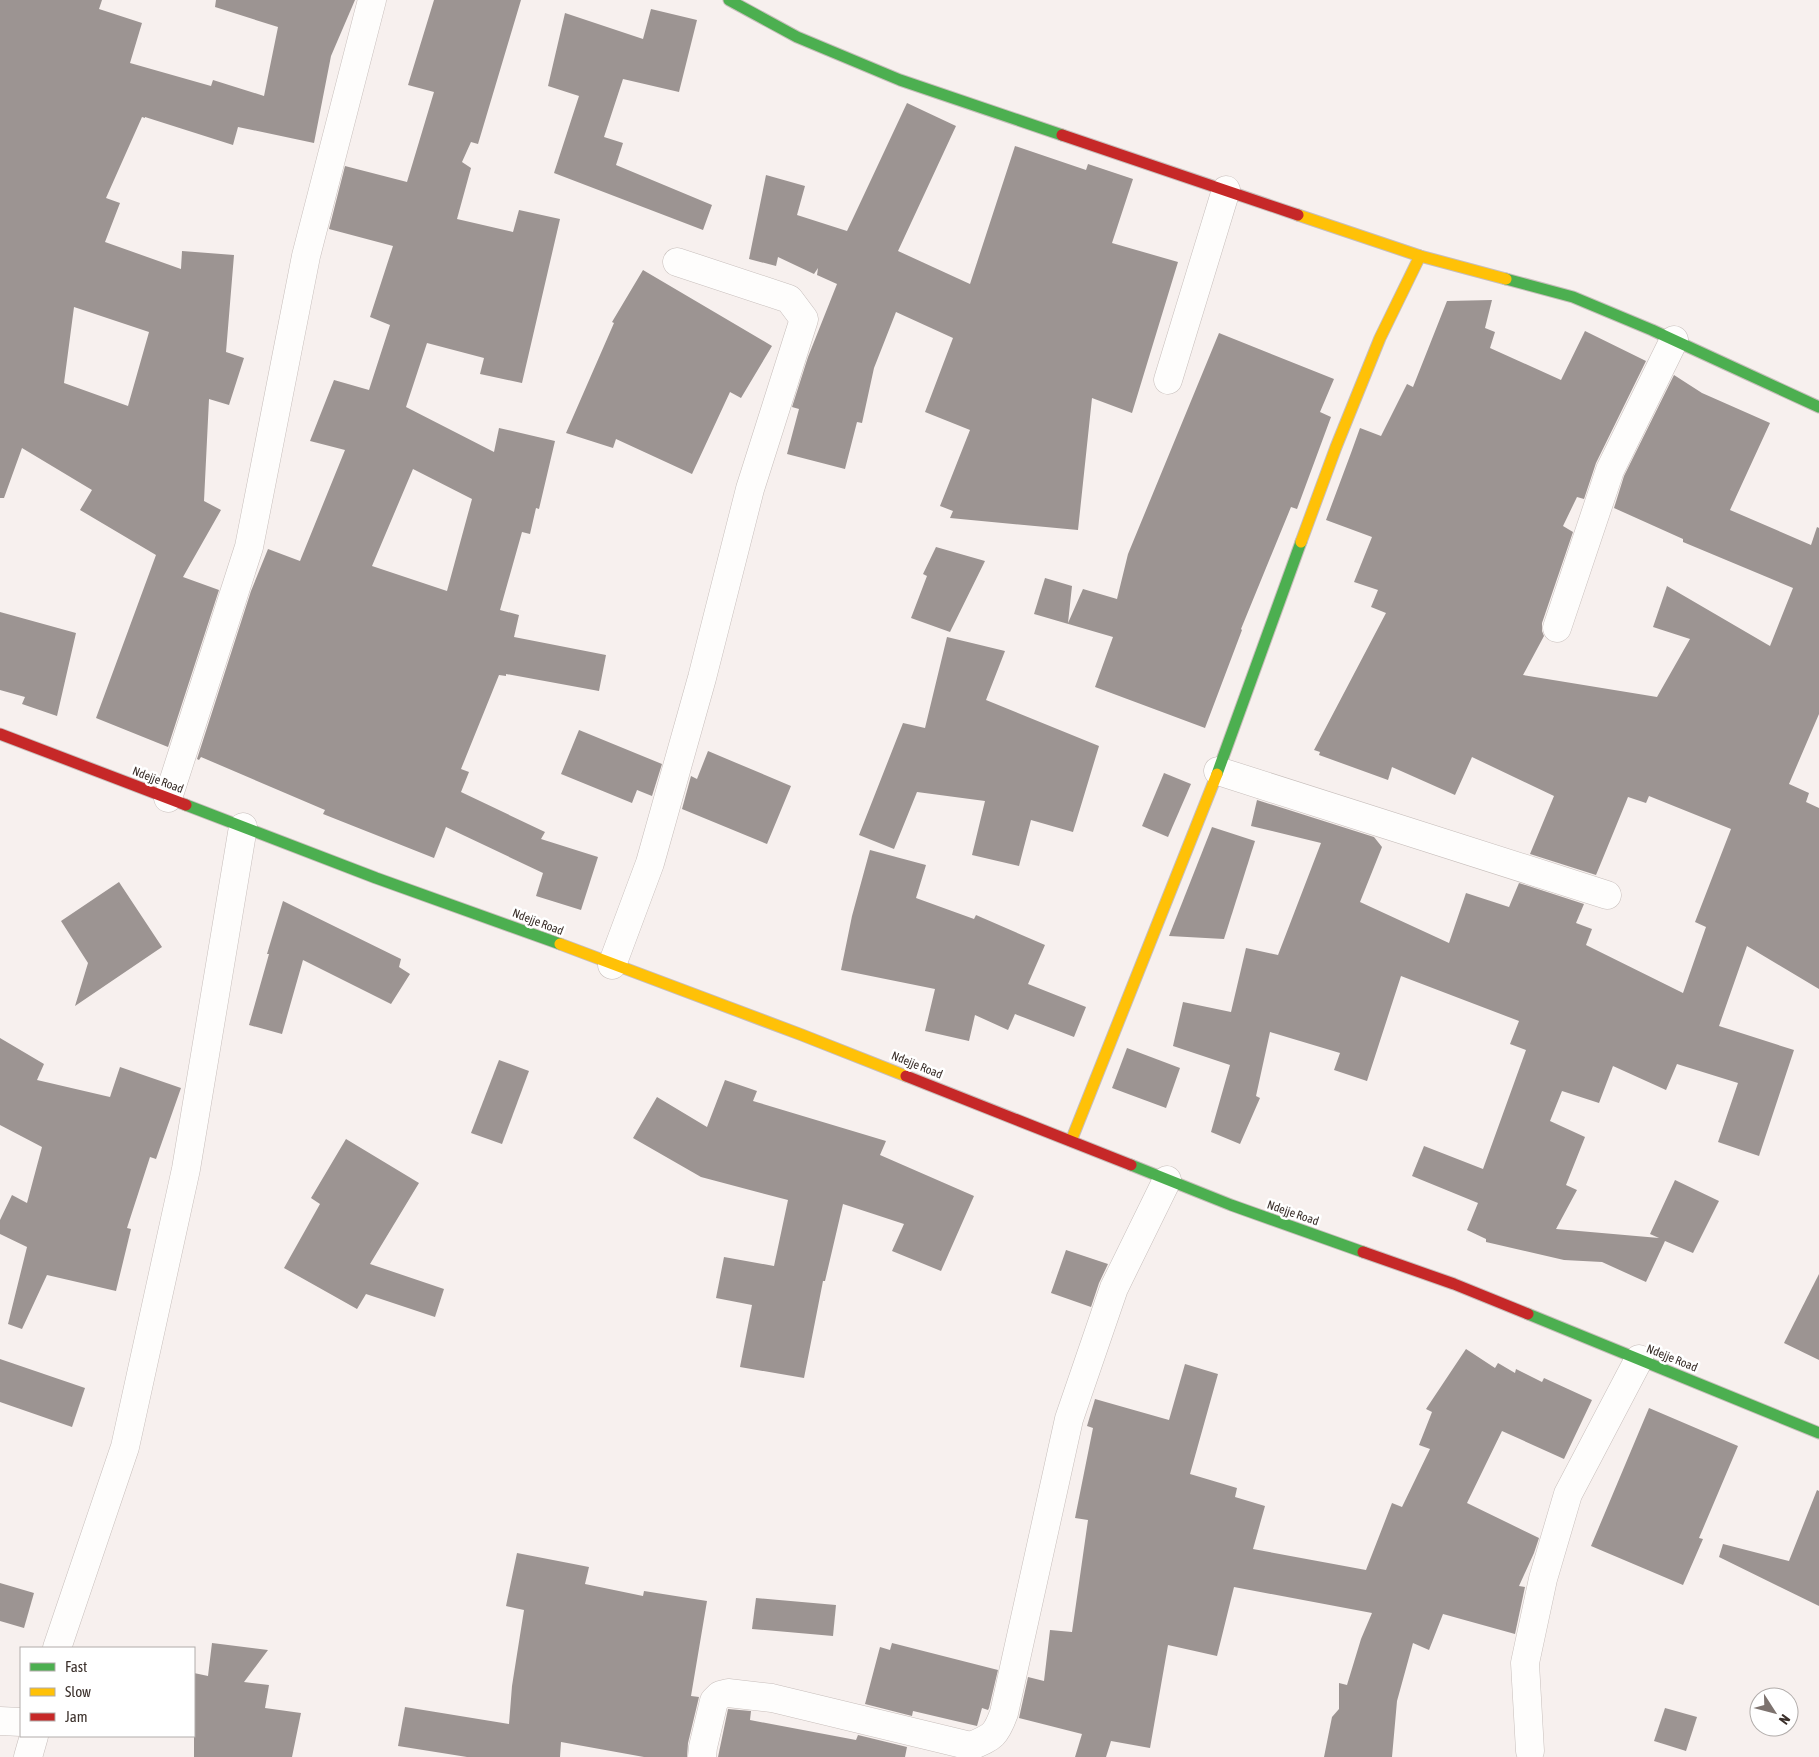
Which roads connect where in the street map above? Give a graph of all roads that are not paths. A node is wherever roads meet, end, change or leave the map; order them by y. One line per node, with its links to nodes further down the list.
1 (372, 0): 12 (street)
2 (729, 0): 3 (street)
3 (1226, 190): 4 (street); 7 (street)
4 (1420, 256): 6 (street); 11 (street)
5 (677, 262): 15 (street)
6 (1674, 340): 8 (street); 9 (street)
7 (1168, 380)
8 (1819, 407)
9 (1557, 628)
10 (0, 734): 12 (street, Ndejje Road)
11 (1218, 771): 14 (street); 16 (street)
12 (168, 798): 13 (street, Ndejje Road)
13 (243, 826): 15 (street, Ndejje Road); 20 (street)
14 (1607, 895)
15 (612, 965): 16 (street, Ndejje Road)
16 (1071, 1141): 17 (street, Ndejje Road)
17 (1167, 1180): 18 (street, Ndejje Road); 26 (street)
18 (1639, 1359): 19 (street, Ndejje Road); 24 (street)
19 (1819, 1433)
20 (57, 1647)
21 (0, 1720): 22 (street)
22 (20, 1722)
23 (34, 1737): 25 (street)
24 (1530, 1751)
25 (28, 1757)
26 (702, 1757)

